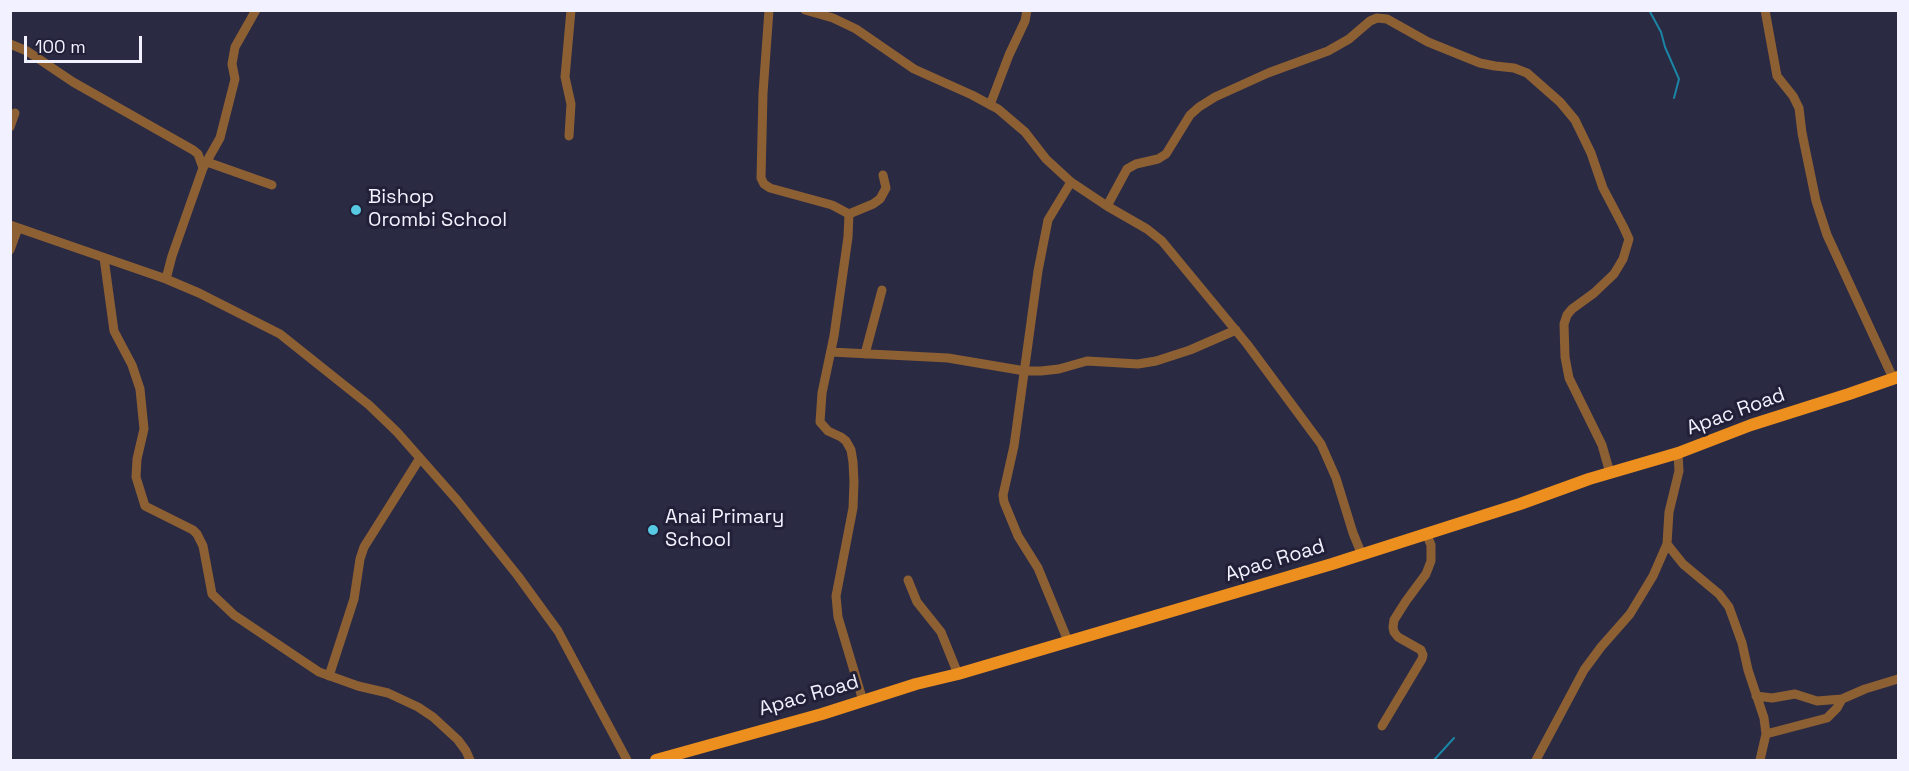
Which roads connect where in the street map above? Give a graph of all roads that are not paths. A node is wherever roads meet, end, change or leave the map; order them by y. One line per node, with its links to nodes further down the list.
1 (256, 10): 12 (street)
2 (571, 10): 11 (street)
3 (769, 10): 17 (street)
4 (805, 10): 8 (street)
5 (1027, 10): 8 (street)
6 (1765, 10): 27 (street)
7 (10, 44): 12 (street)
8 (990, 105): 14 (street)
9 (15, 113): 10 (street)
10 (10, 127)
11 (569, 136)
12 (205, 165): 15 (street); 21 (street)
13 (883, 175): 17 (street)
14 (1071, 182): 16 (street); 26 (street)
15 (272, 185)
16 (1107, 206): 23 (street); 30 (street)
17 (849, 214): 24 (street)
18 (14, 227): 19 (street); 20 (street)
19 (10, 250)
20 (104, 258): 21 (street); 37 (street)
21 (166, 279): 29 (street)
22 (882, 290): 25 (street)
23 (1236, 330): 26 (street); 33 (street)
24 (831, 352): 25 (street); 41 (street)
25 (865, 354): 26 (street)
26 (1025, 371): 35 (street)
27 (1896, 377): 28 (main road, Apac Road)
28 (1678, 453): 30 (main road, Apac Road); 32 (street)
29 (420, 458): 37 (street); 45 (street)
30 (1610, 473): 31 (main road, Apac Road)
31 (1426, 533): 33 (main road, Apac Road); 42 (street)
32 (1667, 544): 39 (street); 47 (street)
33 (1362, 555): 35 (main road, Apac Road)
34 (908, 580): 36 (street)
35 (1068, 641): 36 (main road, Apac Road)
36 (958, 674): 41 (main road, Apac Road)
37 (329, 676): 44 (street)
38 (1899, 679): 40 (street)
39 (1755, 696): 40 (street); 43 (street)
40 (1842, 699): 43 (street)
41 (862, 701): 46 (main road, Apac Road)
42 (1382, 726)
43 (1766, 734): 48 (street)
44 (470, 760)
45 (627, 760)
46 (656, 760)
47 (1536, 760)
48 (1760, 760)

